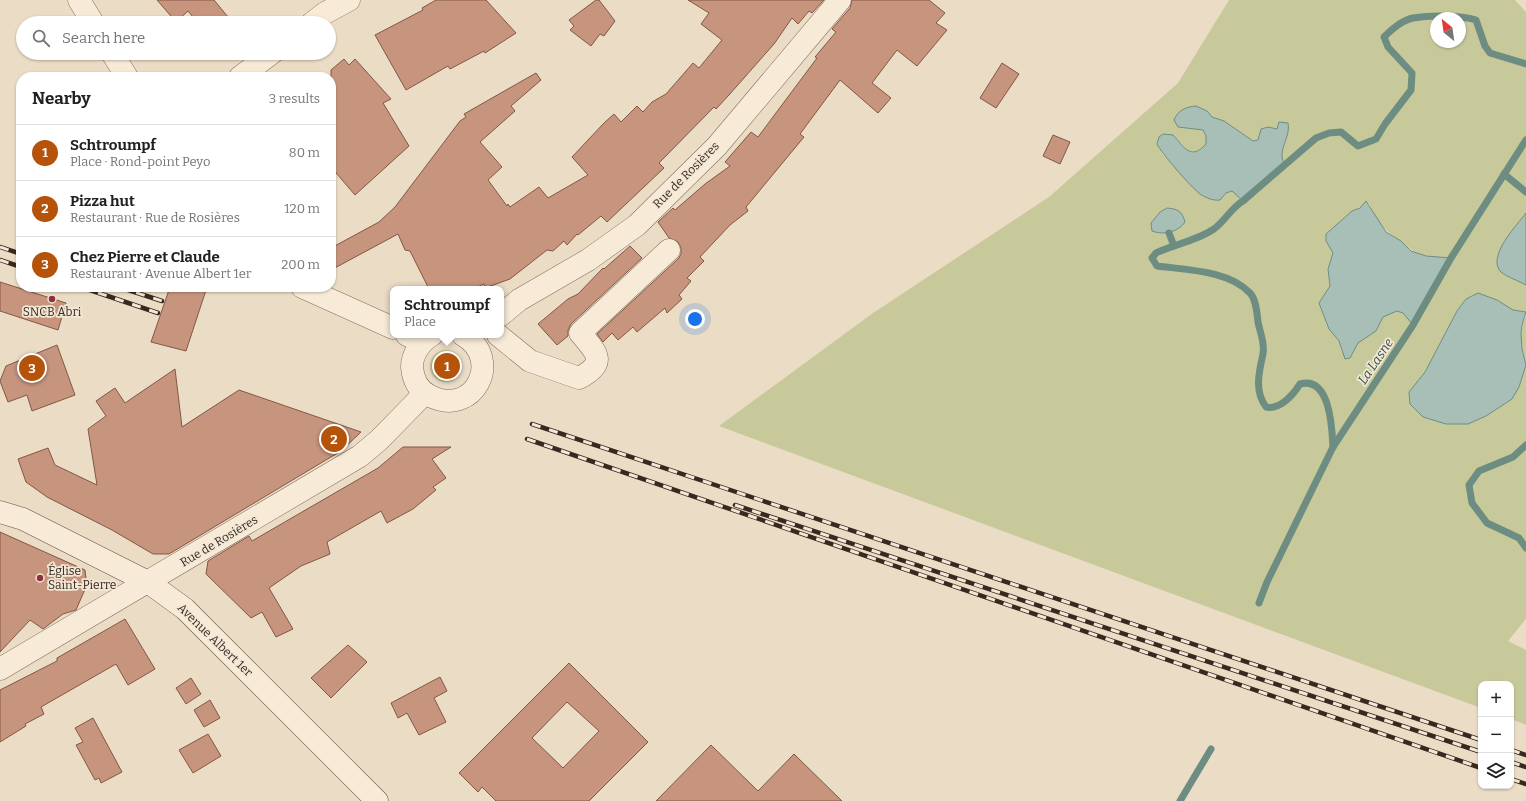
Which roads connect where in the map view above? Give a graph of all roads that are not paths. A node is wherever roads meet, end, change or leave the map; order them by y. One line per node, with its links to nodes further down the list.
1 (79, 0): 4 (street)
2 (349, 0): 5 (street)
3 (840, 0): 12 (street, Rue de Rosières)
4 (89, 16)
5 (322, 16)
6 (116, 60): 8 (street)
7 (263, 60): 9 (street)
8 (123, 72)
9 (247, 72)
10 (669, 250): 16 (street)
11 (313, 292): 13 (street)
12 (504, 312)
13 (390, 327)
14 (421, 338): 17 (street)
15 (471, 338): 17 (street)
16 (502, 338)
17 (424, 394): 19 (street, Rue de Rosières)
18 (0, 512): 19 (street, Avenue Albert 1er)
19 (148, 582): 20 (street, Rue de Rosières); 21 (street, Avenue Albert 1er)
20 (0, 670)
21 (377, 801)

